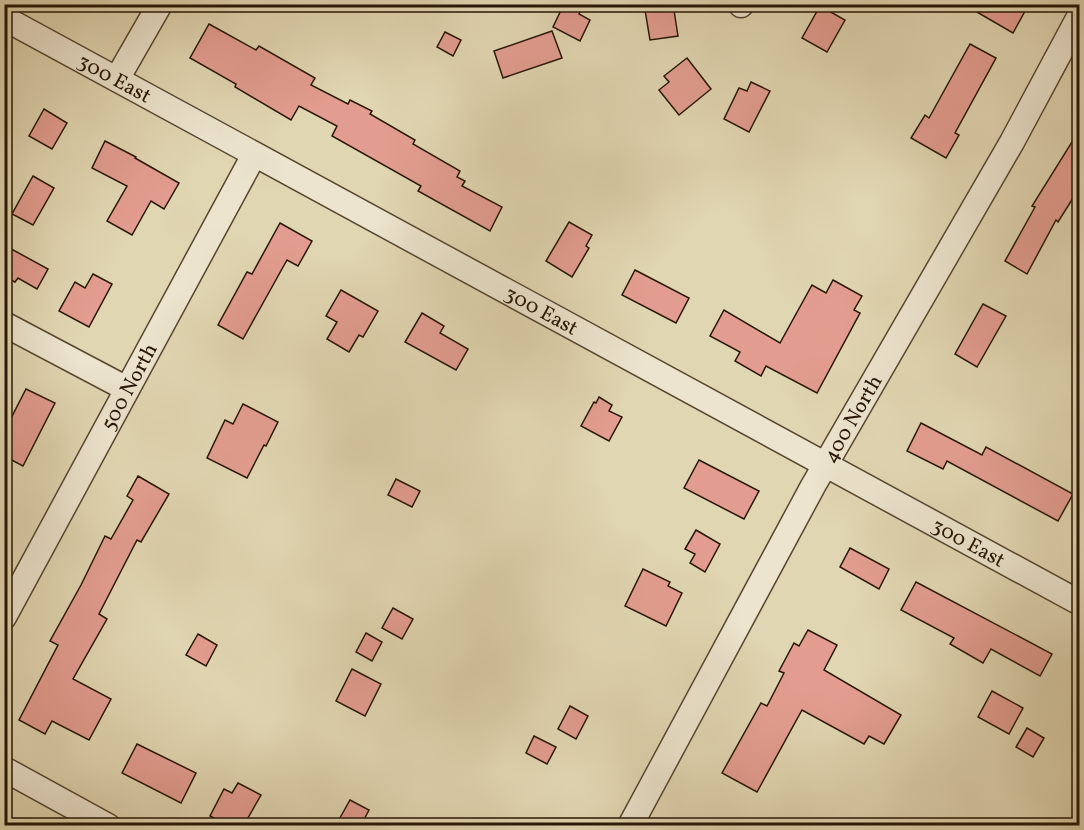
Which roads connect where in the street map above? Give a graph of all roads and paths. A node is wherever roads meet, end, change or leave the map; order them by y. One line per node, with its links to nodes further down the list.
1 (160, 4): 4 (street)
2 (1080, 15): 8 (street, 400 North)
3 (4, 18): 4 (street, 300 East)
4 (117, 79): 5 (street, 300 East)
5 (254, 155): 7 (street, 500 North); 8 (street, 300 East)
6 (4, 324): 7 (street)
7 (127, 389): 10 (street, 500 North)
8 (826, 465): 9 (street, 300 East); 13 (street, 400 North)
9 (1080, 603)
10 (4, 617)
11 (4, 770): 12 (street)
12 (108, 825)
13 (630, 825)

